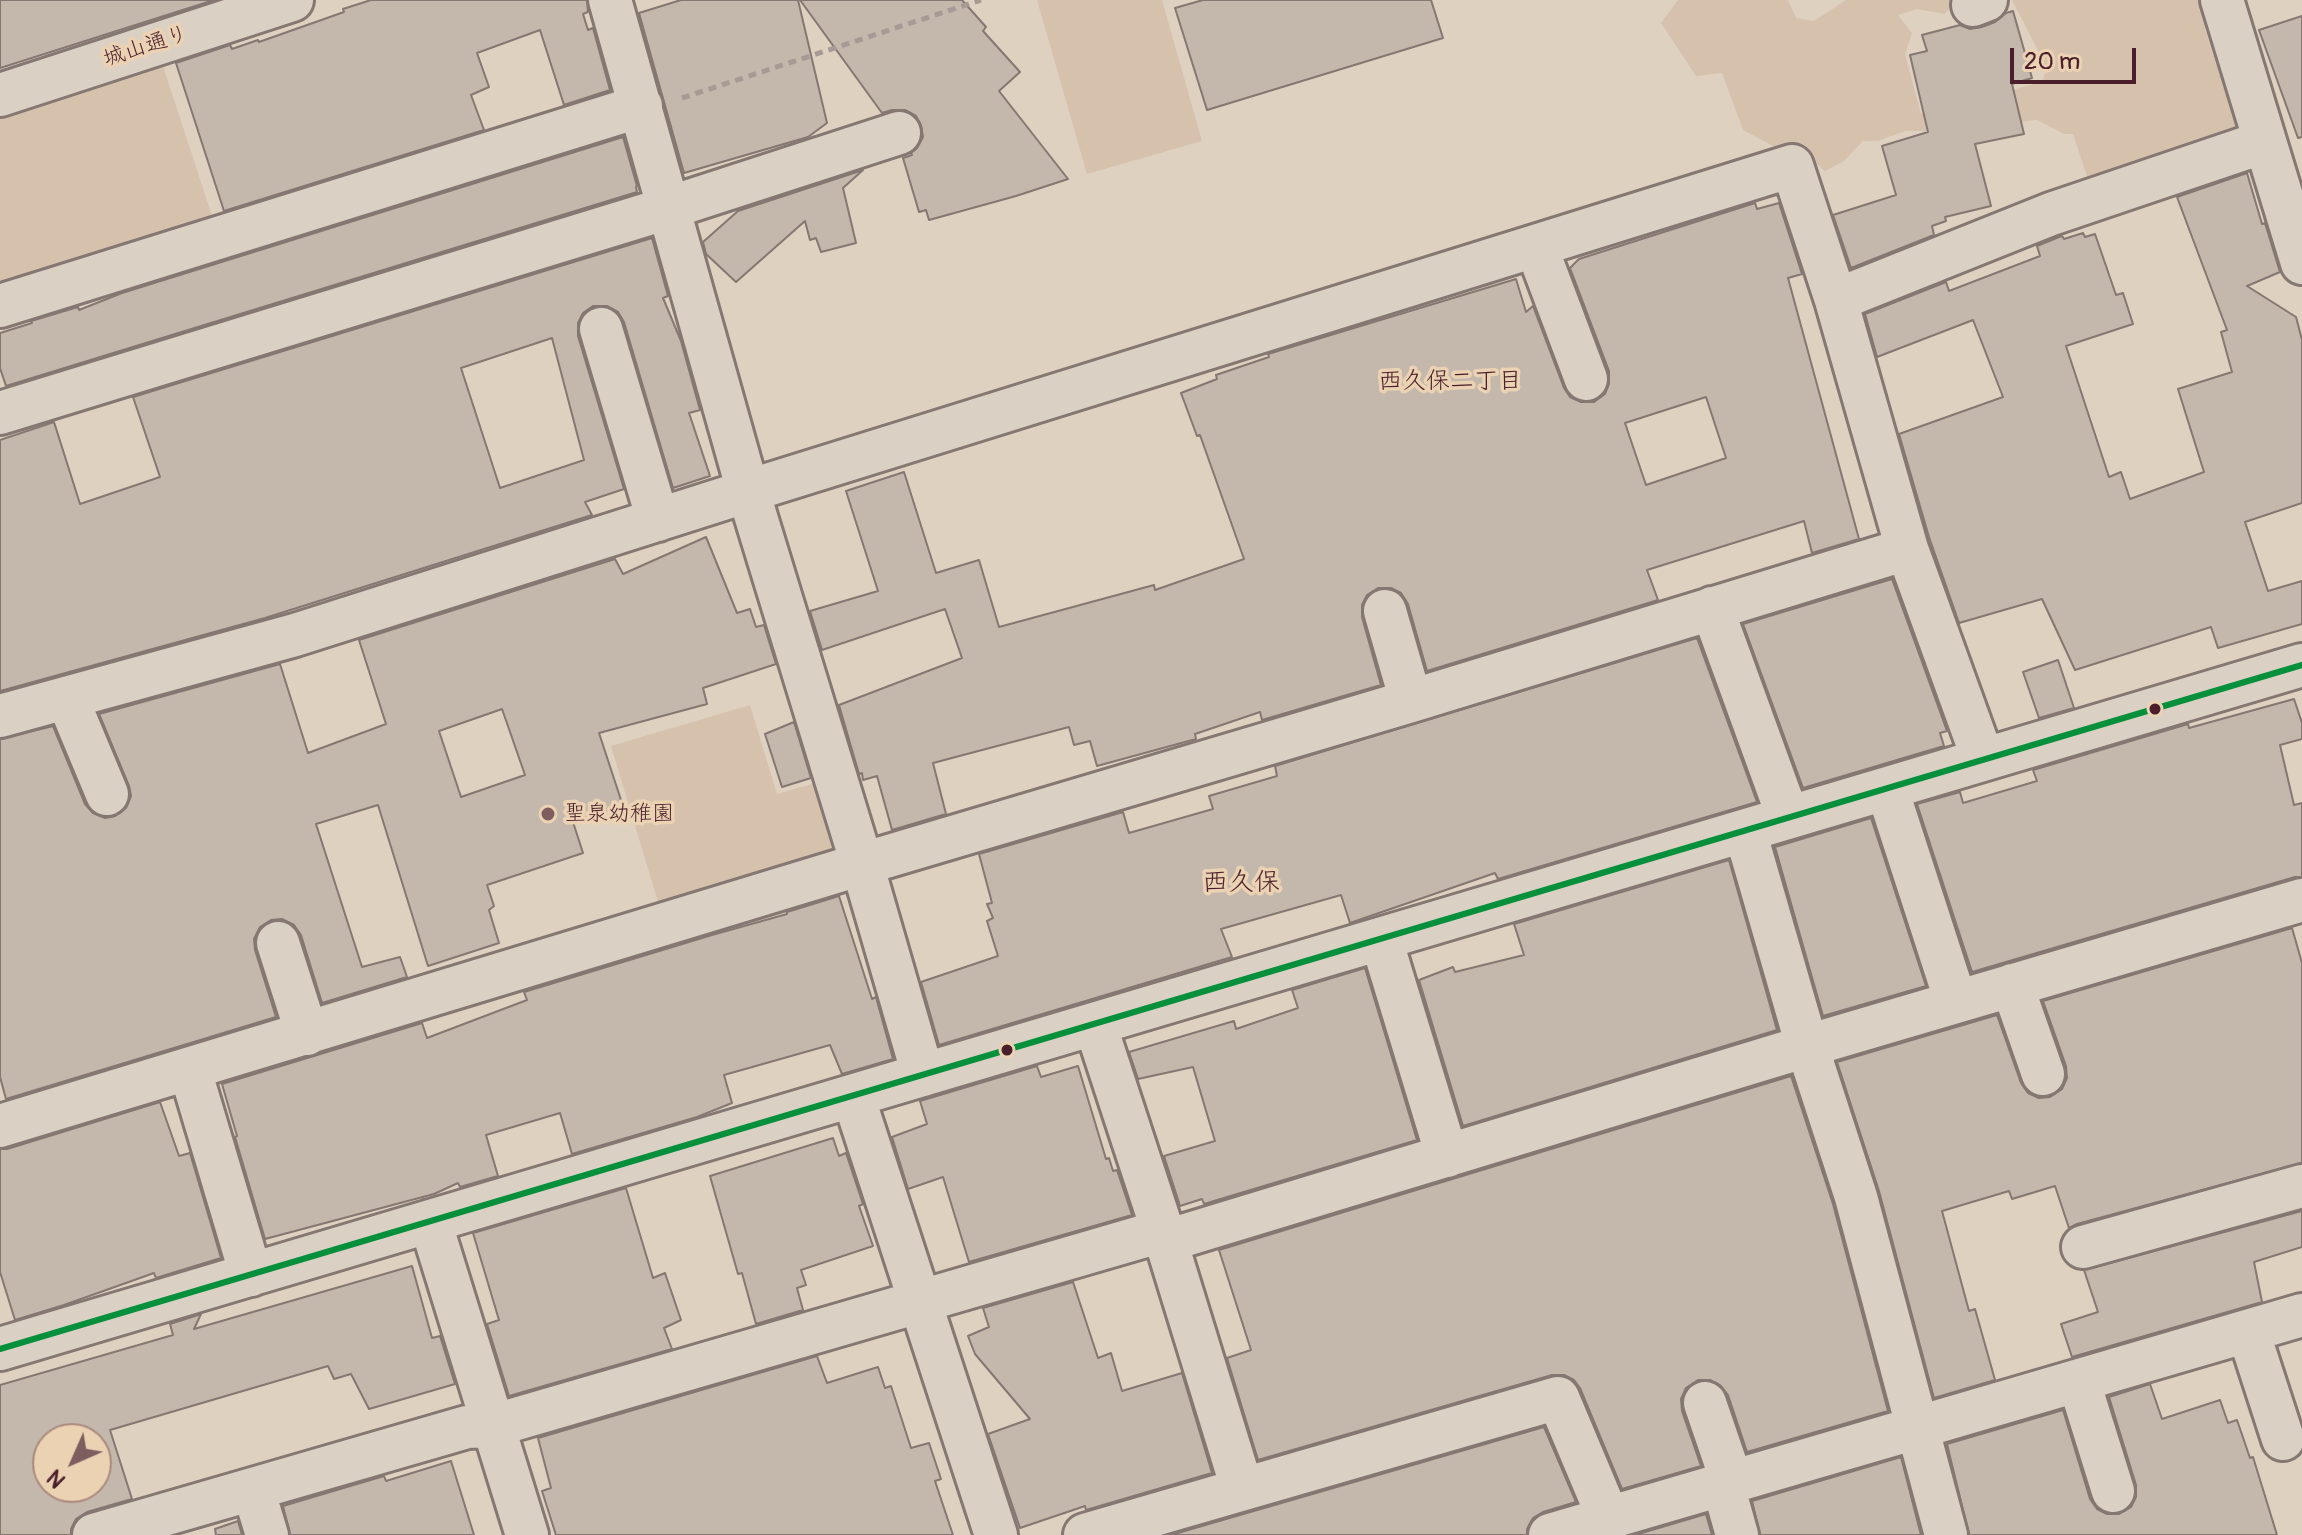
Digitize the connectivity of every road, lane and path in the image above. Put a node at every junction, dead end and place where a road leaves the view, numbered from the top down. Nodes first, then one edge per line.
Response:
1 (610, 0) edge
2 (981, 0) edge
3 (2222, 0) edge
4 (265, 4) edge
5 (0, 95) edge
6 (641, 108) junction
7 (899, 133) dead end
8 (2264, 142) junction
9 (2290, 186) edge
10 (668, 208) junction
11 (1536, 246) junction
12 (2302, 263) edge
13 (1836, 300) junction
14 (0, 306) edge
15 (601, 329) dead end
16 (1586, 379) dead end
17 (0, 413) edge
18 (748, 491) junction
19 (658, 520) junction
20 (1907, 549) junction
21 (1712, 608) junction
22 (1385, 611) dead end
23 (2302, 665) edge
24 (67, 698) junction
25 (1411, 701) junction
26 (0, 716) edge
27 (1983, 759) junction
28 (1887, 789) junction
29 (107, 794) dead end
30 (1788, 817) junction
31 (1745, 831) junction
32 (862, 864) junction
33 (2302, 900) edge
34 (1381, 939) junction
35 (278, 943) dead end
36 (2012, 985) junction
37 (1956, 1002) junction
38 (1095, 1024) junction
39 (307, 1034) junction
40 (1807, 1046) junction
41 (190, 1070) junction
42 (2043, 1074) dead end
43 (923, 1075) junction
44 (853, 1096) junction
45 (0, 1126) edge
46 (1447, 1156) junction
47 (2302, 1186) edge
48 (430, 1221) junction
49 (1164, 1236) junction
50 (2083, 1247) dead end
51 (251, 1275) junction
52 (919, 1302) junction
53 (2302, 1315) edge
54 (2248, 1331) junction
55 (0, 1349) edge
56 (2079, 1382) junction
57 (1705, 1403) dead end
58 (492, 1426) junction
59 (1919, 1428) junction
60 (2283, 1439) dead end
61 (1728, 1484) junction
62 (1242, 1488) junction
63 (253, 1489) junction
64 (2113, 1491) dead end
65 (1608, 1517) junction
66 (94, 1535) edge
67 (267, 1535) edge
68 (527, 1535) edge
69 (996, 1535) edge
70 (1085, 1535) edge
71 (1550, 1535) edge
72 (1737, 1535) edge
73 (1946, 1535) edge

1 - 6 street
2 - 6 path
3 - 8 street
4 - 5 street, 城山通り
6 - 10 street
6 - 14 street
7 - 10 street
8 - 9 street
8 - 13 street
9 - 12 street
10 - 17 street
10 - 18 street
11 - 13 street
11 - 16 street
11 - 18 street
13 - 20 street
15 - 19 street
18 - 19 street
18 - 32 street
19 - 24 street
20 - 21 street
20 - 27 street
21 - 25 street
21 - 30 street
22 - 25 street
23 - 27 street
24 - 26 street
24 - 29 street
25 - 32 street
27 - 28 street
28 - 30 street
28 - 37 street
30 - 31 street
31 - 34 street
31 - 40 street
32 - 39 street
32 - 43 street
33 - 36 street
34 - 38 street
34 - 46 street
35 - 39 street
36 - 37 street
36 - 42 street
37 - 40 street
38 - 43 street
38 - 49 street
39 - 41 street
40 - 46 street
40 - 59 street
41 - 45 street
41 - 51 street
43 - 44 street
44 - 48 street
44 - 52 street
46 - 49 street
47 - 50 street
48 - 51 street
48 - 58 street
49 - 52 street
49 - 62 street
51 - 55 street
52 - 58 street
52 - 69 street
53 - 54 street
54 - 56 street
54 - 60 street
56 - 59 street
56 - 64 street
57 - 61 street
58 - 63 street
58 - 68 street
59 - 61 street
59 - 73 street
61 - 65 street
61 - 72 street
62 - 65 street
62 - 70 street
63 - 66 street
63 - 67 street
65 - 71 street

